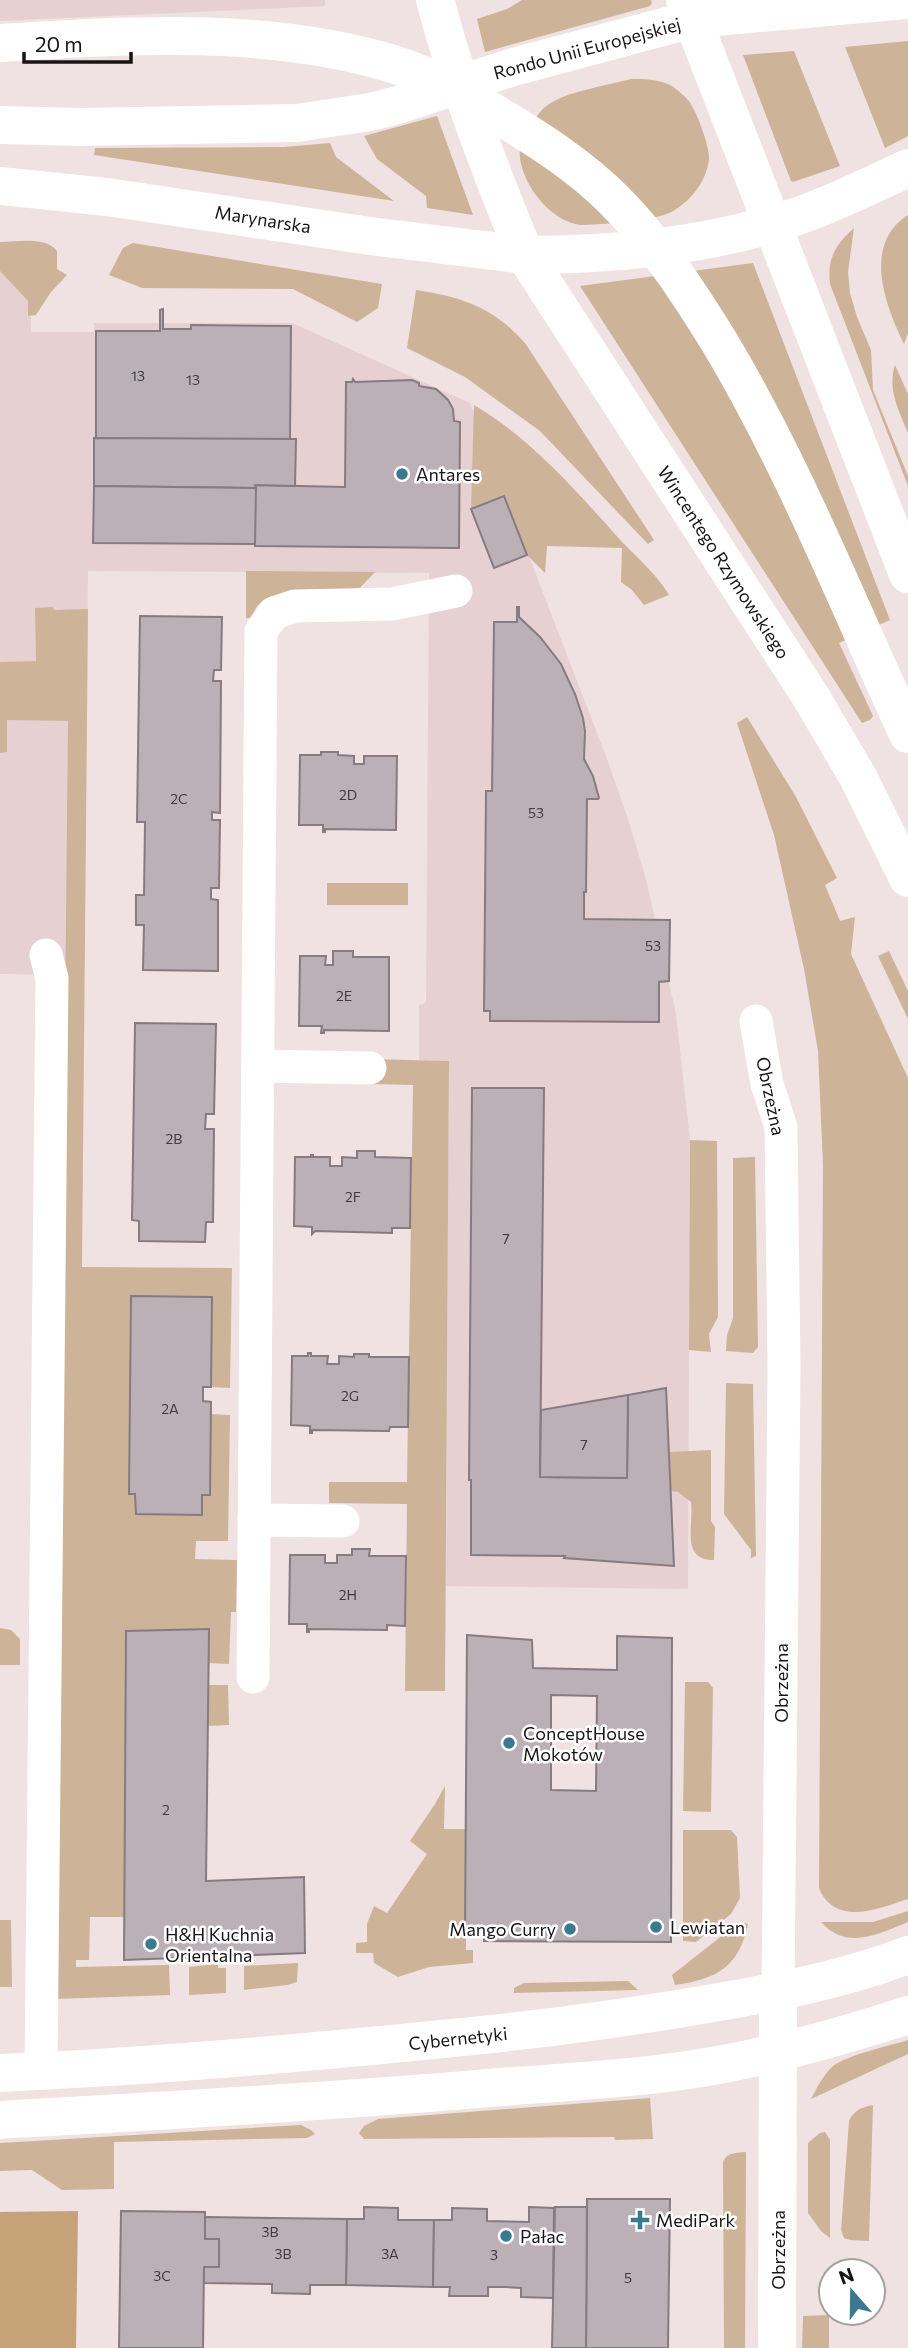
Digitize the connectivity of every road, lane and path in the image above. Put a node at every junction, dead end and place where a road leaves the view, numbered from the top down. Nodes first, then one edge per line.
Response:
1 (435, 0) edge
2 (908, 1) edge
3 (689, 10) edge
4 (0, 44) edge
5 (460, 85) junction
6 (0, 125) edge
7 (908, 168) edge
8 (0, 186) edge
9 (773, 224) junction
10 (525, 255) junction
11 (908, 574) edge
12 (456, 591) dead end
13 (908, 734) edge
14 (908, 878) edge
15 (46, 955) dead end
16 (756, 1021) dead end
17 (258, 1066) junction
18 (370, 1068) dead end
19 (254, 1520) junction
20 (343, 1521) dead end
21 (253, 1677) dead end
22 (908, 1955) edge
23 (778, 1992) junction
24 (908, 2015) edge
25 (779, 2052) junction
26 (41, 2071) junction
27 (0, 2073) edge
28 (0, 2120) edge
29 (777, 2348) edge

1 - 5 main road
2 - 3 main road
3 - 5 main road, Rondo Unii Europejskiej
3 - 9 main road, Rondo Unii Europejskiej
4 - 13 main road
5 - 6 main road
5 - 10 main road
7 - 9 main road
8 - 10 main road, Marynarska
9 - 10 main road
9 - 11 main road
10 - 14 main road, Wincentego Rzymowskiego
12 - 17 street
15 - 26 street
16 - 23 street, Obrzeżna
17 - 18 street
17 - 19 street
19 - 20 street
19 - 21 street
22 - 23 main road, Cybernetyki
23 - 25 main road, Obrzeżna
23 - 26 main road, Cybernetyki
24 - 25 main road
25 - 28 main road
25 - 29 main road, Obrzeżna
26 - 27 main road, Cybernetyki

